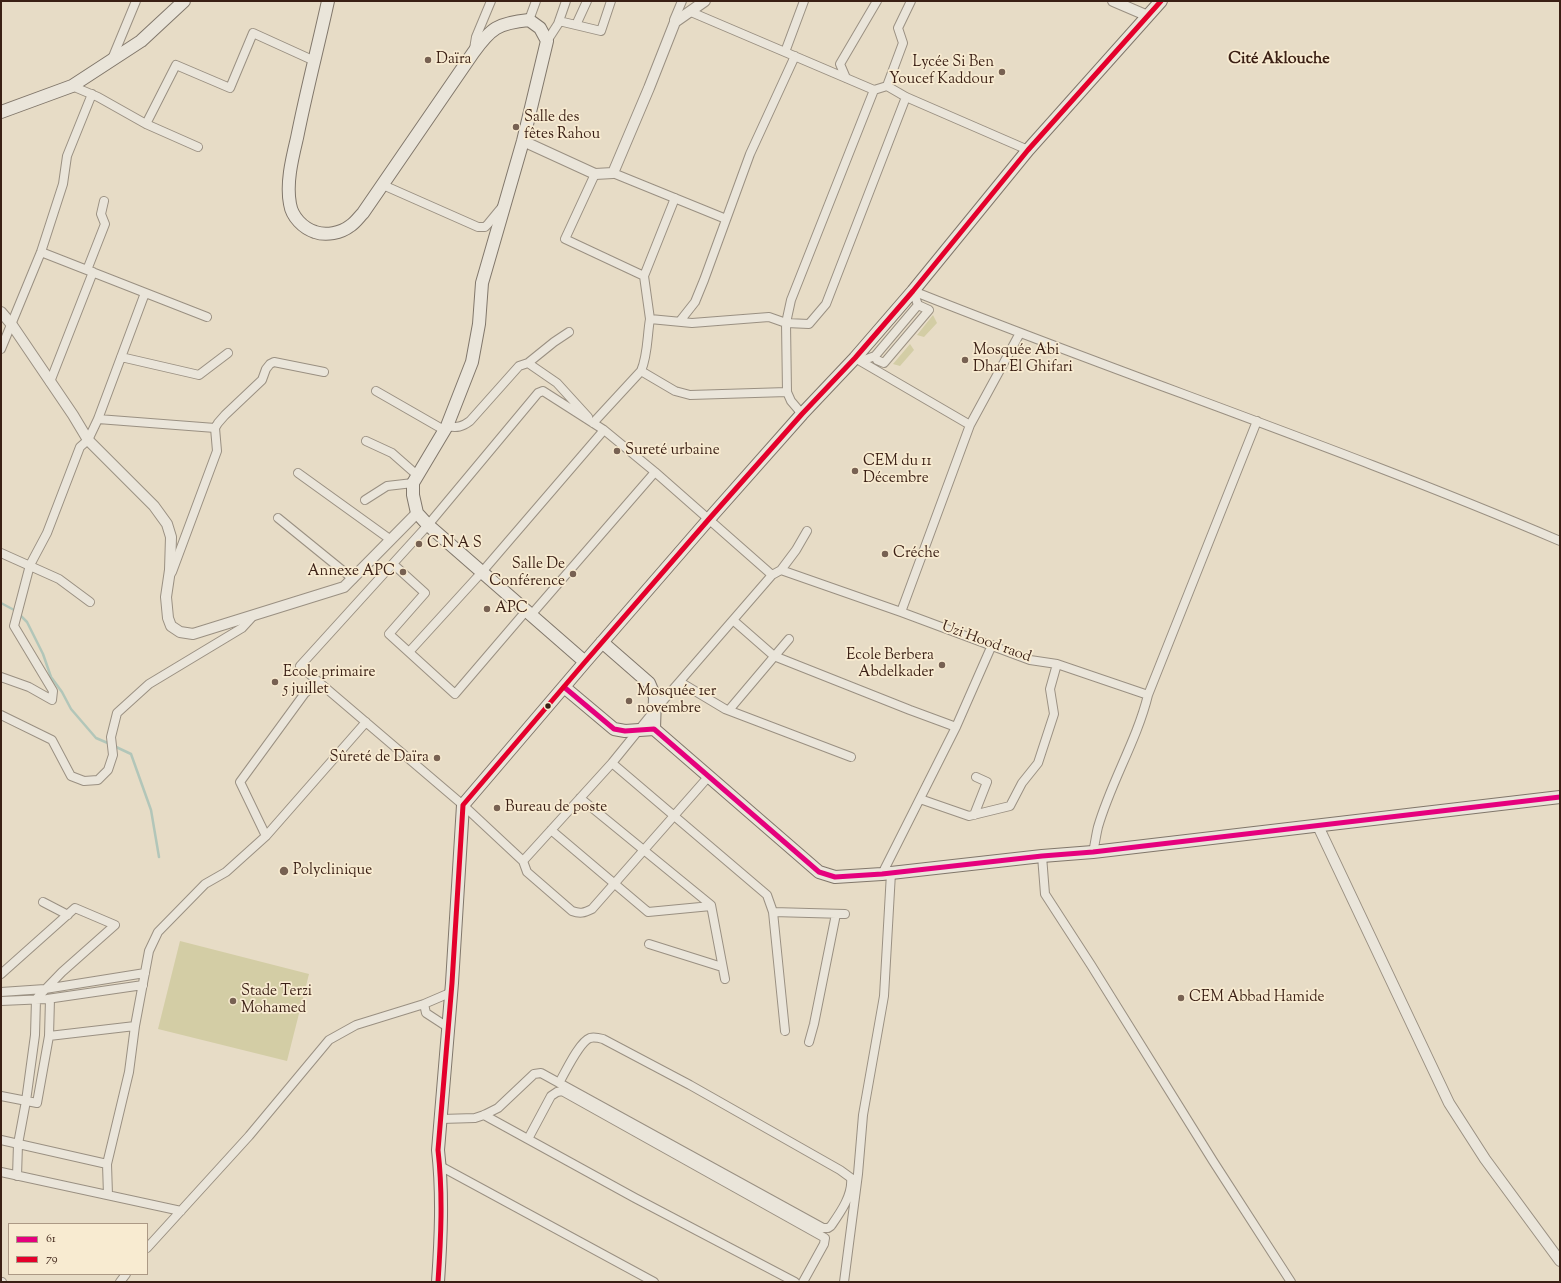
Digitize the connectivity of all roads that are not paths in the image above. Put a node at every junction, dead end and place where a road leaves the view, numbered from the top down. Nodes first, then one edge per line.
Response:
1 (136, 1) edge
2 (184, 1) edge
3 (328, 1) edge
4 (491, 1) edge
5 (536, 1) edge
6 (566, 1) edge
7 (587, 1) edge
8 (611, 1) edge
9 (682, 1) edge
10 (705, 1) edge
11 (804, 1) edge
12 (877, 1) edge
13 (911, 1) edge
14 (1113, 1) edge
15 (1161, 1) edge
16 (691, 12) junction
17 (1148, 16) junction
18 (529, 20) junction
19 (559, 21) junction
20 (675, 22) junction
21 (576, 25) junction
22 (547, 41) junction
23 (474, 51) junction
24 (785, 52) junction
25 (795, 56) junction
26 (308, 58) dead end
27 (112, 61) junction
28 (846, 78) junction
29 (72, 86) junction
30 (887, 86) junction
31 (874, 90) junction
32 (92, 94) junction
33 (906, 97) junction
34 (1, 112) edge
35 (146, 124) junction
36 (523, 141) junction
37 (198, 147) dead end
38 (1028, 150) junction
39 (613, 173) junction
40 (595, 174) junction
41 (383, 185) junction
42 (675, 198) junction
43 (104, 201) dead end
44 (505, 203) junction
45 (726, 219) junction
46 (41, 252) junction
47 (90, 271) junction
48 (644, 276) junction
49 (913, 291) junction
50 (145, 293) junction
51 (918, 305) junction
52 (1, 312) edge
53 (207, 317) dead end
54 (650, 319) junction
55 (680, 321) junction
56 (786, 323) junction
57 (12, 325) junction
58 (569, 332) dead end
59 (1020, 333) junction
60 (1, 349) edge
61 (228, 353) dead end
62 (875, 356) junction
63 (121, 357) junction
64 (858, 359) junction
65 (528, 363) junction
66 (641, 371) junction
67 (324, 372) dead end
68 (50, 382) junction
69 (376, 391) dead end
70 (787, 392) junction
71 (802, 414) junction
72 (98, 418) junction
73 (1257, 421) junction
74 (593, 423) junction
75 (970, 425) junction
76 (215, 428) junction
77 (446, 428) junction
78 (604, 430) junction
79 (88, 440) junction
80 (366, 441) dead end
81 (655, 472) junction
82 (298, 473) dead end
83 (415, 479) junction
84 (366, 500) dead end
85 (417, 513) junction
86 (278, 518) dead end
87 (709, 520) junction
88 (428, 525) junction
89 (807, 532) dead end
90 (391, 540) junction
91 (1560, 541) edge
92 (1, 553) edge
93 (393, 564) junction
94 (30, 565) junction
95 (781, 570) junction
96 (482, 572) junction
97 (772, 575) junction
98 (169, 579) junction
99 (353, 579) junction
100 (90, 602) dead end
101 (901, 612) junction
102 (528, 613) junction
103 (254, 616) junction
104 (734, 621) junction
105 (789, 639) dead end
106 (602, 642) junction
107 (992, 645) junction
108 (409, 652) junction
109 (774, 656) junction
110 (585, 662) junction
111 (1057, 664) junction
112 (1, 677) edge
113 (319, 682) junction
114 (680, 682) junction
115 (564, 687) junction
116 (1148, 695) junction
117 (655, 710) junction
118 (729, 710) junction
119 (1, 715) edge
120 (366, 722) junction
121 (956, 727) junction
122 (654, 729) junction
123 (637, 731) junction
124 (851, 757) dead end
125 (612, 763) junction
126 (709, 776) junction
127 (976, 777) dead end
128 (1560, 797) edge
129 (580, 798) junction
130 (920, 799) junction
131 (463, 805) junction
132 (974, 814) junction
133 (674, 815) junction
134 (1318, 826) junction
135 (551, 830) junction
136 (266, 836) junction
137 (643, 850) junction
138 (1093, 852) junction
139 (1042, 856) junction
140 (523, 861) junction
141 (886, 873) junction
142 (615, 883) junction
143 (43, 902) dead end
144 (711, 906) junction
145 (772, 912) junction
146 (68, 915) junction
147 (649, 944) dead end
148 (722, 967) junction
149 (145, 973) junction
150 (1, 974) edge
151 (725, 979) dead end
152 (143, 985) junction
153 (45, 989) junction
154 (1, 992) edge
155 (452, 992) junction
156 (36, 999) junction
157 (50, 999) junction
158 (1, 1001) edge
159 (424, 1004) junction
160 (135, 1026) junction
161 (449, 1028) junction
162 (785, 1031) dead end
163 (49, 1036) junction
164 (809, 1042) dead end
165 (559, 1083) junction
166 (1, 1096) edge
167 (26, 1102) junction
168 (484, 1115) junction
169 (441, 1119) junction
170 (528, 1139) junction
171 (1, 1140) edge
172 (18, 1144) junction
173 (107, 1164) junction
174 (440, 1166) junction
175 (1, 1172) edge
176 (17, 1176) junction
177 (108, 1195) junction
178 (181, 1211) junction
179 (148, 1247) edge
180 (1560, 1261) edge
181 (438, 1282) edge
182 (654, 1282) edge
183 (795, 1282) edge
184 (803, 1282) edge
185 (844, 1282) edge
186 (1291, 1282) edge

1 - 27 street
2 - 27 main road
3 - 41 main road
4 - 23 street
5 - 18 street
6 - 19 street
7 - 21 street
8 - 21 street
9 - 20 street
10 - 16 street
11 - 24 street
12 - 28 street
13 - 30 street
14 - 17 street
15 - 17 main road
16 - 20 street
16 - 24 street
17 - 38 main road
18 - 22 main road
18 - 23 main road
19 - 21 street
19 - 22 street
20 - 39 street
22 - 36 main road
23 - 41 main road
24 - 25 street
25 - 28 street
25 - 45 street
26 - 35 street
27 - 29 main road
28 - 31 street
29 - 32 street
29 - 34 main road
30 - 31 street
30 - 33 street
31 - 56 street
32 - 35 street
32 - 46 street
33 - 38 street
33 - 56 street
35 - 37 street
36 - 40 street
36 - 44 main road
38 - 49 main road
39 - 40 street
39 - 42 street
40 - 48 street
41 - 44 street
42 - 45 street
42 - 48 street
43 - 47 street
44 - 77 main road
45 - 55 street
46 - 47 street
46 - 57 street
47 - 50 street
47 - 68 street
48 - 54 street
49 - 51 street
49 - 59 street
49 - 64 main road
50 - 53 street
50 - 63 street
51 - 62 street
51 - 62 street
52 - 57 street
54 - 55 street
54 - 66 street
55 - 56 street
56 - 70 street
57 - 60 street
57 - 68 street
58 - 65 street
59 - 73 street
59 - 75 street
61 - 63 street
62 - 64 street
63 - 72 street
64 - 71 main road
64 - 75 street
65 - 74 street
65 - 77 street
66 - 70 street
66 - 74 street
67 - 76 street
68 - 79 street
69 - 77 street
70 - 71 street
71 - 87 main road
72 - 76 street
72 - 79 street
73 - 91 street
73 - 116 street
74 - 78 street
74 - 88 street
75 - 101 street
76 - 98 street
77 - 83 main road
78 - 81 street
78 - 96 street
79 - 94 street
79 - 98 street
80 - 83 street
81 - 87 street
81 - 102 street
82 - 90 street
83 - 84 street
83 - 85 main road
85 - 88 main road
85 - 90 street
86 - 99 street
87 - 97 street
87 - 106 main road
88 - 93 street
88 - 96 main road
89 - 95 street
90 - 99 street
92 - 94 street
93 - 108 street
93 - 113 street
94 - 100 street
94 - 112 street
95 - 97 street
95 - 101 street, Uzi Hood raod
96 - 102 main road
96 - 108 street
97 - 104 street
98 - 103 street
99 - 103 street
101 - 107 street, Uzi Hood raod
102 - 108 street
102 - 110 main road
103 - 119 street
104 - 109 street
104 - 114 street
105 - 109 street
106 - 110 main road
106 - 117 main road
107 - 111 street, Uzi Hood raod
107 - 121 street
109 - 118 street
109 - 121 street
110 - 115 main road
111 - 116 street, Uzi Hood raod
111 - 132 street
113 - 120 street
113 - 136 street
114 - 117 street
114 - 118 street
115 - 123 main road
115 - 131 main road
116 - 138 street
117 - 122 main road
117 - 123 street
118 - 124 street
120 - 131 street
120 - 136 street
121 - 130 street
122 - 123 main road
122 - 126 main road
123 - 125 street
125 - 129 street
125 - 133 street
126 - 133 street
126 - 141 main road
127 - 132 street
128 - 134 main road
129 - 135 street
129 - 137 street
130 - 132 street
130 - 141 street
131 - 140 street
131 - 155 main road
133 - 137 street
133 - 145 street
134 - 138 main road
134 - 180 street
135 - 140 street
135 - 142 street
136 - 149 street
137 - 142 street
137 - 144 street
138 - 139 main road
139 - 141 main road
139 - 186 street
140 - 142 street
141 - 185 street
142 - 144 street
143 - 146 street
144 - 148 street
145 - 162 street
145 - 164 street
146 - 150 street
146 - 153 street
147 - 148 street
148 - 151 street
149 - 152 street
149 - 153 street
152 - 157 street
152 - 160 street
153 - 154 street
153 - 156 street
155 - 159 street
155 - 161 main road
156 - 157 street
156 - 158 street
156 - 167 street
157 - 163 street
159 - 161 street
159 - 178 street
160 - 163 street
160 - 173 street
161 - 169 main road
163 - 167 street
165 - 165 street
165 - 168 street
166 - 167 street
167 - 172 street
168 - 169 street
168 - 170 street
169 - 174 main road
170 - 183 street
170 - 184 street
171 - 172 street
172 - 173 street
172 - 176 street
173 - 177 street
174 - 181 main road
174 - 182 street
175 - 176 street
176 - 177 street
177 - 178 street
178 - 179 street

